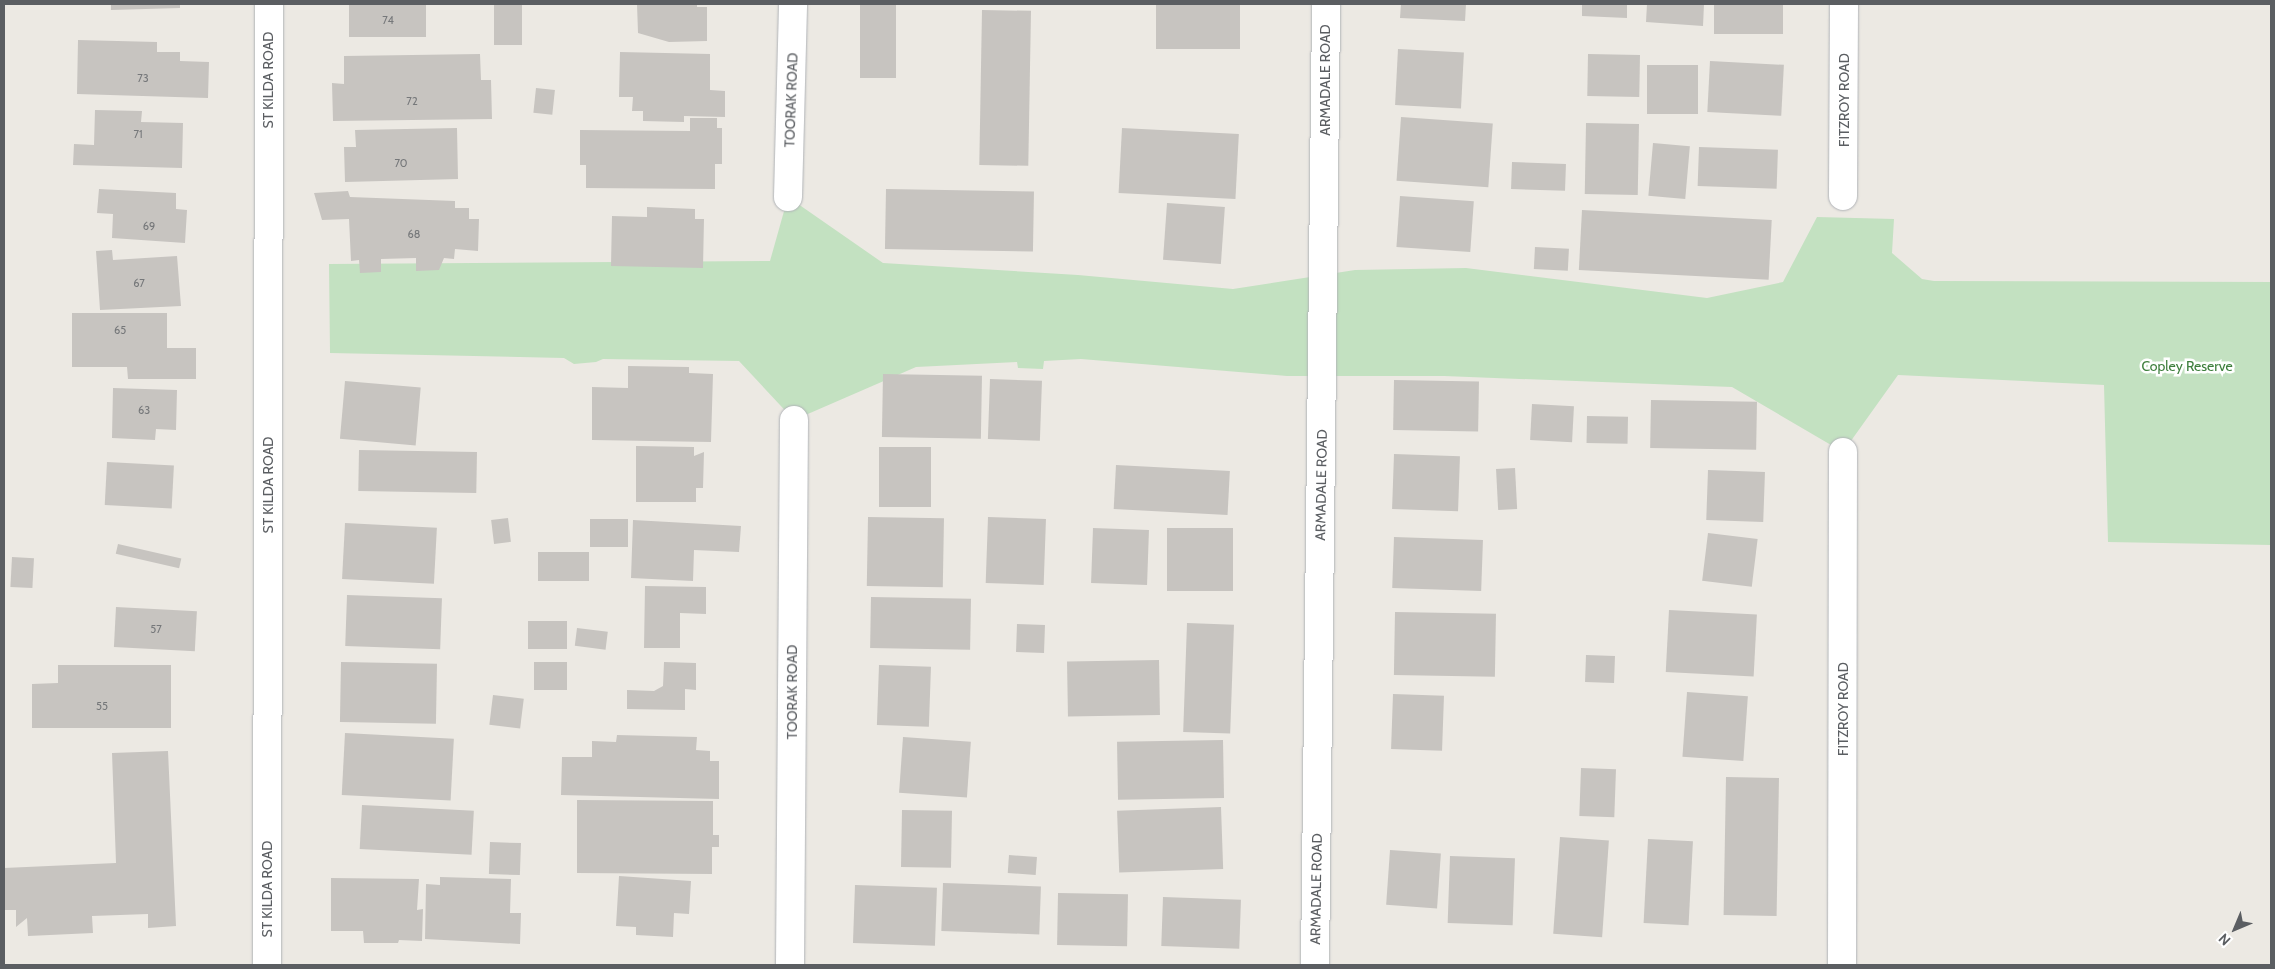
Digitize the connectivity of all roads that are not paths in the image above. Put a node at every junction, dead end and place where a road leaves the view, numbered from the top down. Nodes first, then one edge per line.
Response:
1 (268, 4) edge
2 (793, 4) edge
3 (1326, 4) edge
4 (1844, 4) edge
5 (1843, 196) dead end
6 (788, 197) dead end
7 (794, 420) dead end
8 (1843, 452) dead end
9 (267, 965) edge
10 (790, 965) edge
11 (1315, 965) edge
12 (1842, 965) edge

1 - 9 street, ST KILDA ROAD
2 - 6 street, TOORAK ROAD
3 - 11 street, ARMADALE ROAD
4 - 5 street, FITZROY ROAD
7 - 10 street, TOORAK ROAD
8 - 12 street, FITZROY ROAD

